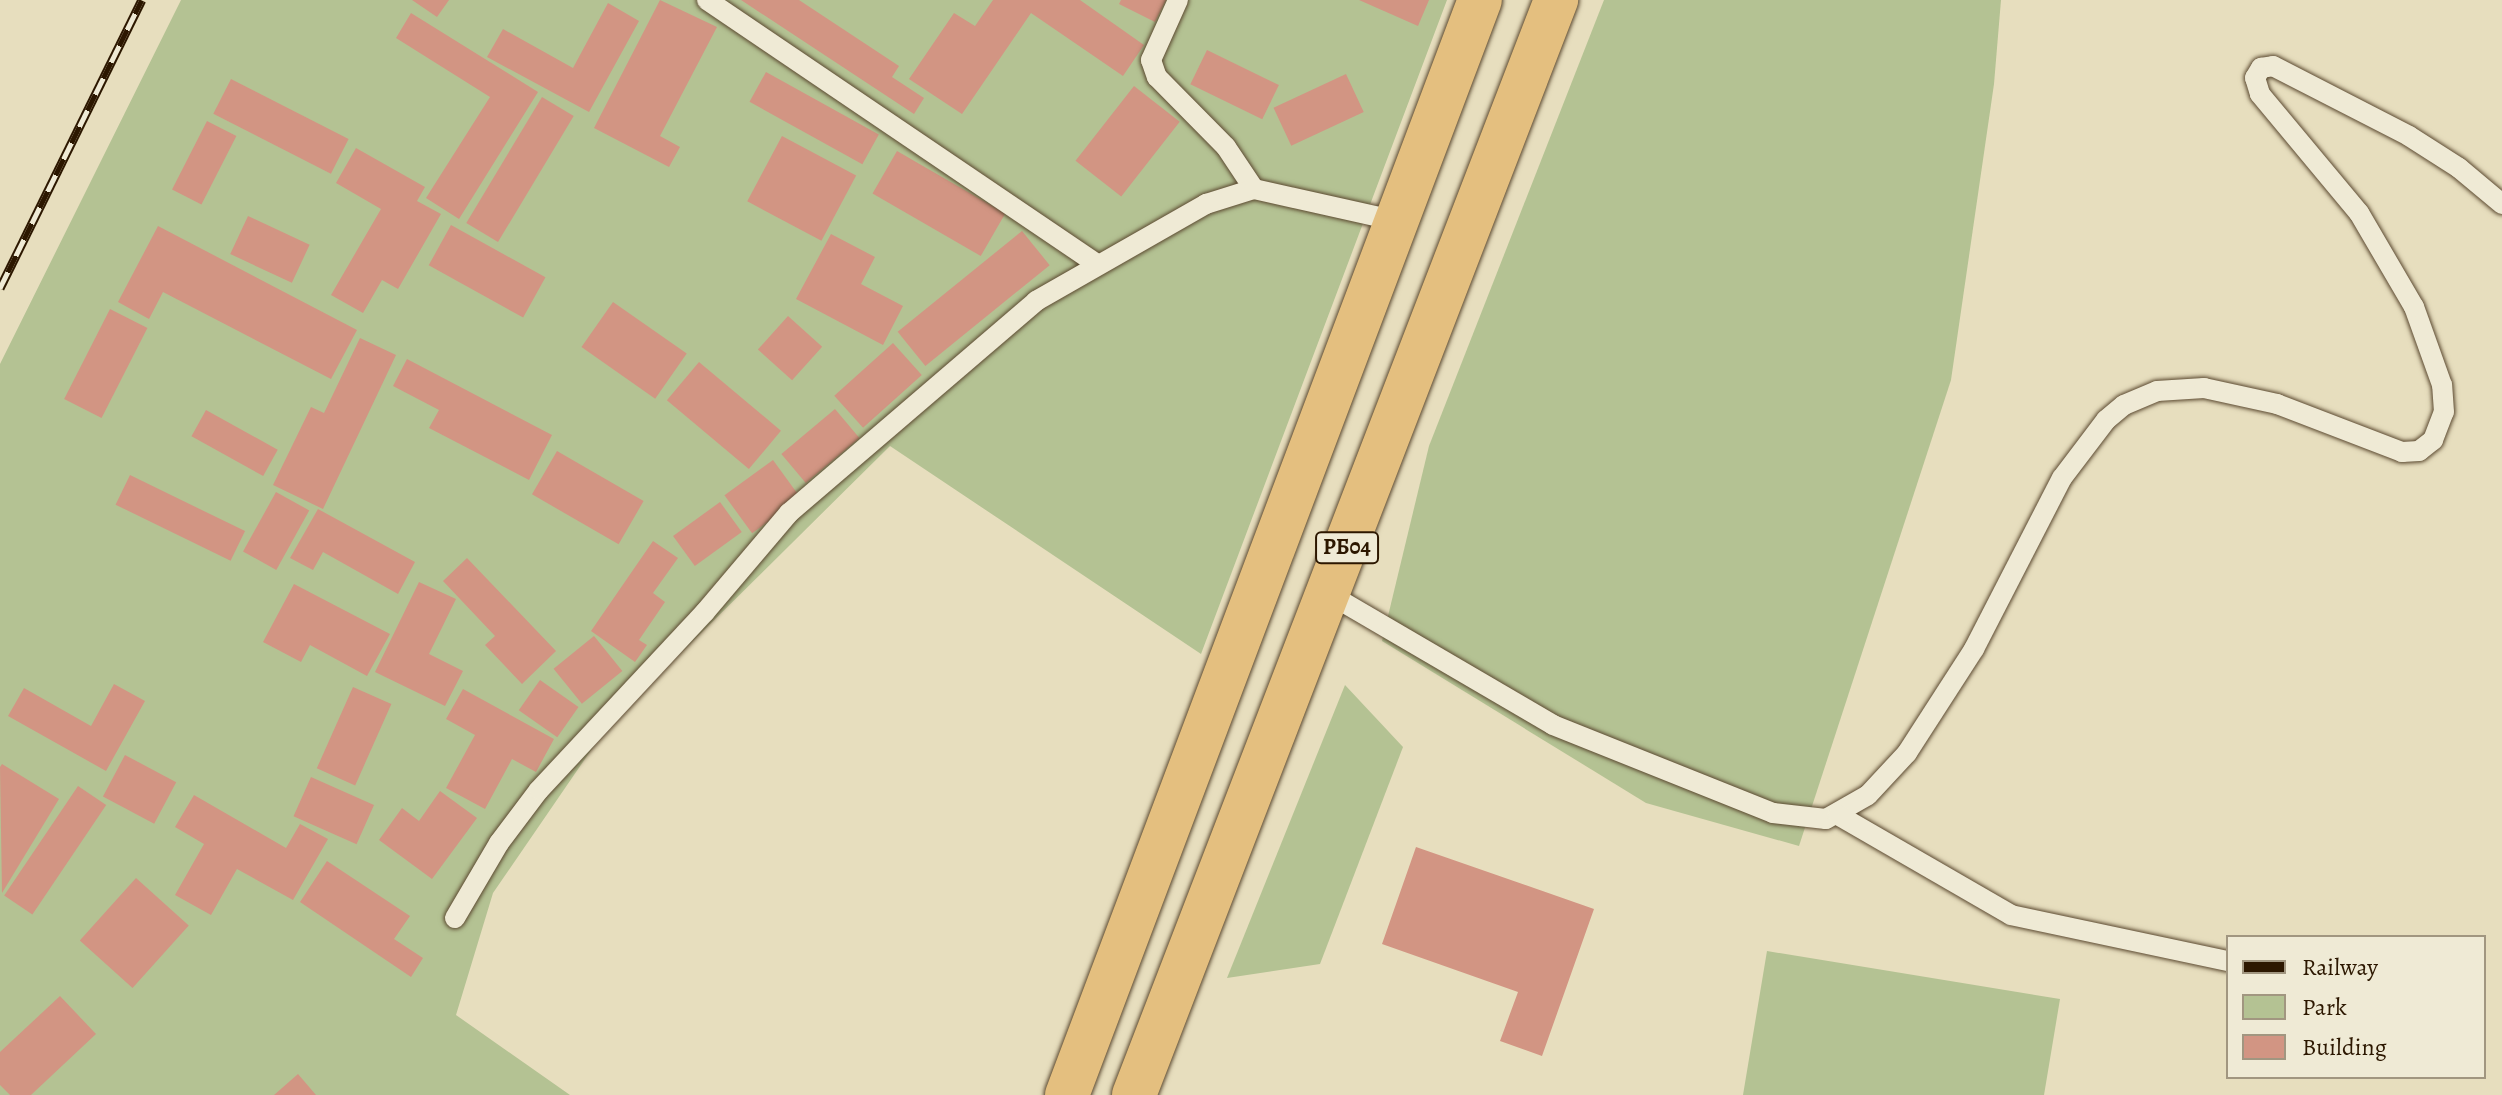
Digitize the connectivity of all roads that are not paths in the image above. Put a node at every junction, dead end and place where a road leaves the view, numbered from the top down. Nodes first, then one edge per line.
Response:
1 (707, 0) edge
2 (1178, 0) edge
3 (1480, 0) edge
4 (1556, 0) edge
5 (1254, 189) junction
6 (2502, 204) edge
7 (1397, 221) junction
8 (1098, 265) junction
9 (1329, 594) junction
10 (1838, 815) junction
11 (455, 918) dead end
12 (2226, 961) edge
13 (1067, 1095) edge
14 (1134, 1095) edge

1 - 8 lane
2 - 5 lane
3 - 7 highway, РБ04
4 - 9 highway, РБ04
5 - 7 lane
5 - 8 lane
6 - 10 lane
7 - 13 highway, РБ04
8 - 11 lane
9 - 10 lane
9 - 14 highway, РБ04
10 - 12 lane

